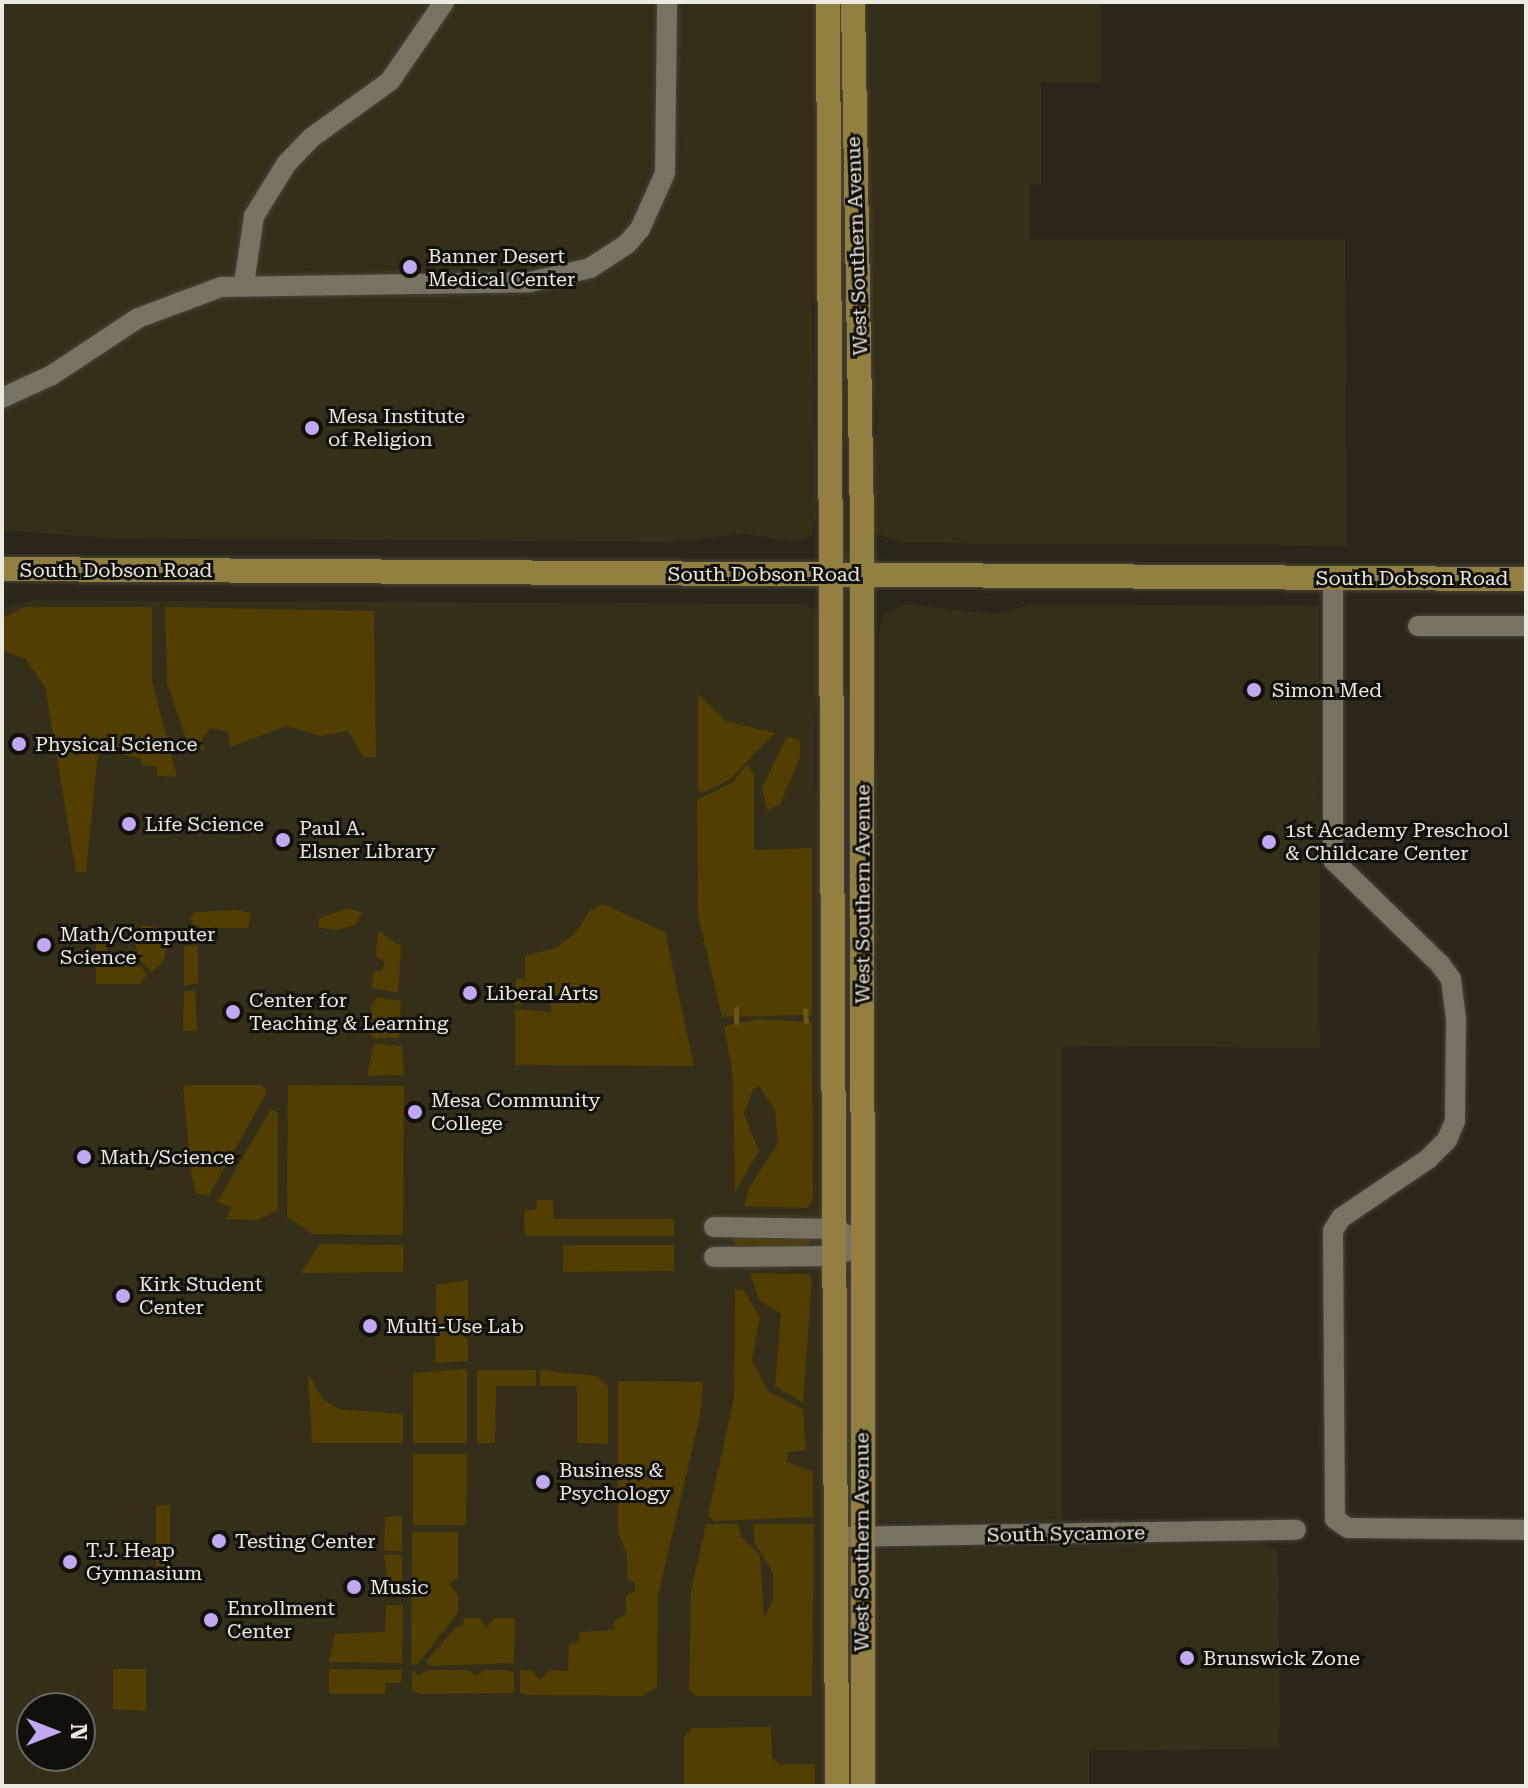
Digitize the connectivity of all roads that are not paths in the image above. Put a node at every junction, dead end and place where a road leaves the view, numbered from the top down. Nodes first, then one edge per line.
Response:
1 (444, 2) edge
2 (667, 2) edge
3 (828, 2) edge
4 (853, 2) edge
5 (854, 58) junction
6 (828, 59) junction
7 (827, 148) junction
8 (857, 267) junction
9 (244, 284) junction
10 (2, 398) edge
11 (2, 569) edge
12 (830, 574) junction
13 (862, 574) junction
14 (1333, 578) junction
15 (1526, 579) edge
16 (1418, 626) dead end
17 (1526, 626) edge
18 (833, 887) junction
19 (863, 1022) junction
20 (714, 1227) dead end
21 (836, 1229) junction
22 (862, 1243) junction
23 (836, 1256) junction
24 (714, 1257) dead end
25 (1296, 1530) dead end
26 (1526, 1530) edge
27 (836, 1537) junction
28 (862, 1537) junction
29 (837, 1786) edge
30 (863, 1786) edge

1 - 9 street
2 - 9 street
3 - 6 main road, West Southern Avenue
4 - 5 main road, West Southern Avenue
5 - 6 main road
5 - 8 main road, West Southern Avenue
6 - 7 main road, West Southern Avenue
7 - 8 main road
7 - 12 main road, West Southern Avenue
8 - 13 main road, West Southern Avenue
9 - 10 street
11 - 12 main road, South Dobson Road
12 - 13 main road, South Dobson Road
12 - 18 main road, West Southern Avenue
13 - 14 main road, South Dobson Road
13 - 19 main road, West Southern Avenue
14 - 15 main road, South Dobson Road
14 - 26 street
16 - 17 street
18 - 19 main road
18 - 21 main road, West Southern Avenue
19 - 22 main road, West Southern Avenue
20 - 21 street
21 - 22 street
21 - 23 main road, West Southern Avenue
22 - 23 street
22 - 28 main road, West Southern Avenue
23 - 24 street
23 - 27 main road, West Southern Avenue
25 - 28 street, South Sycamore
27 - 28 street, South Sycamore
27 - 29 main road, West Southern Avenue
28 - 30 main road, West Southern Avenue

